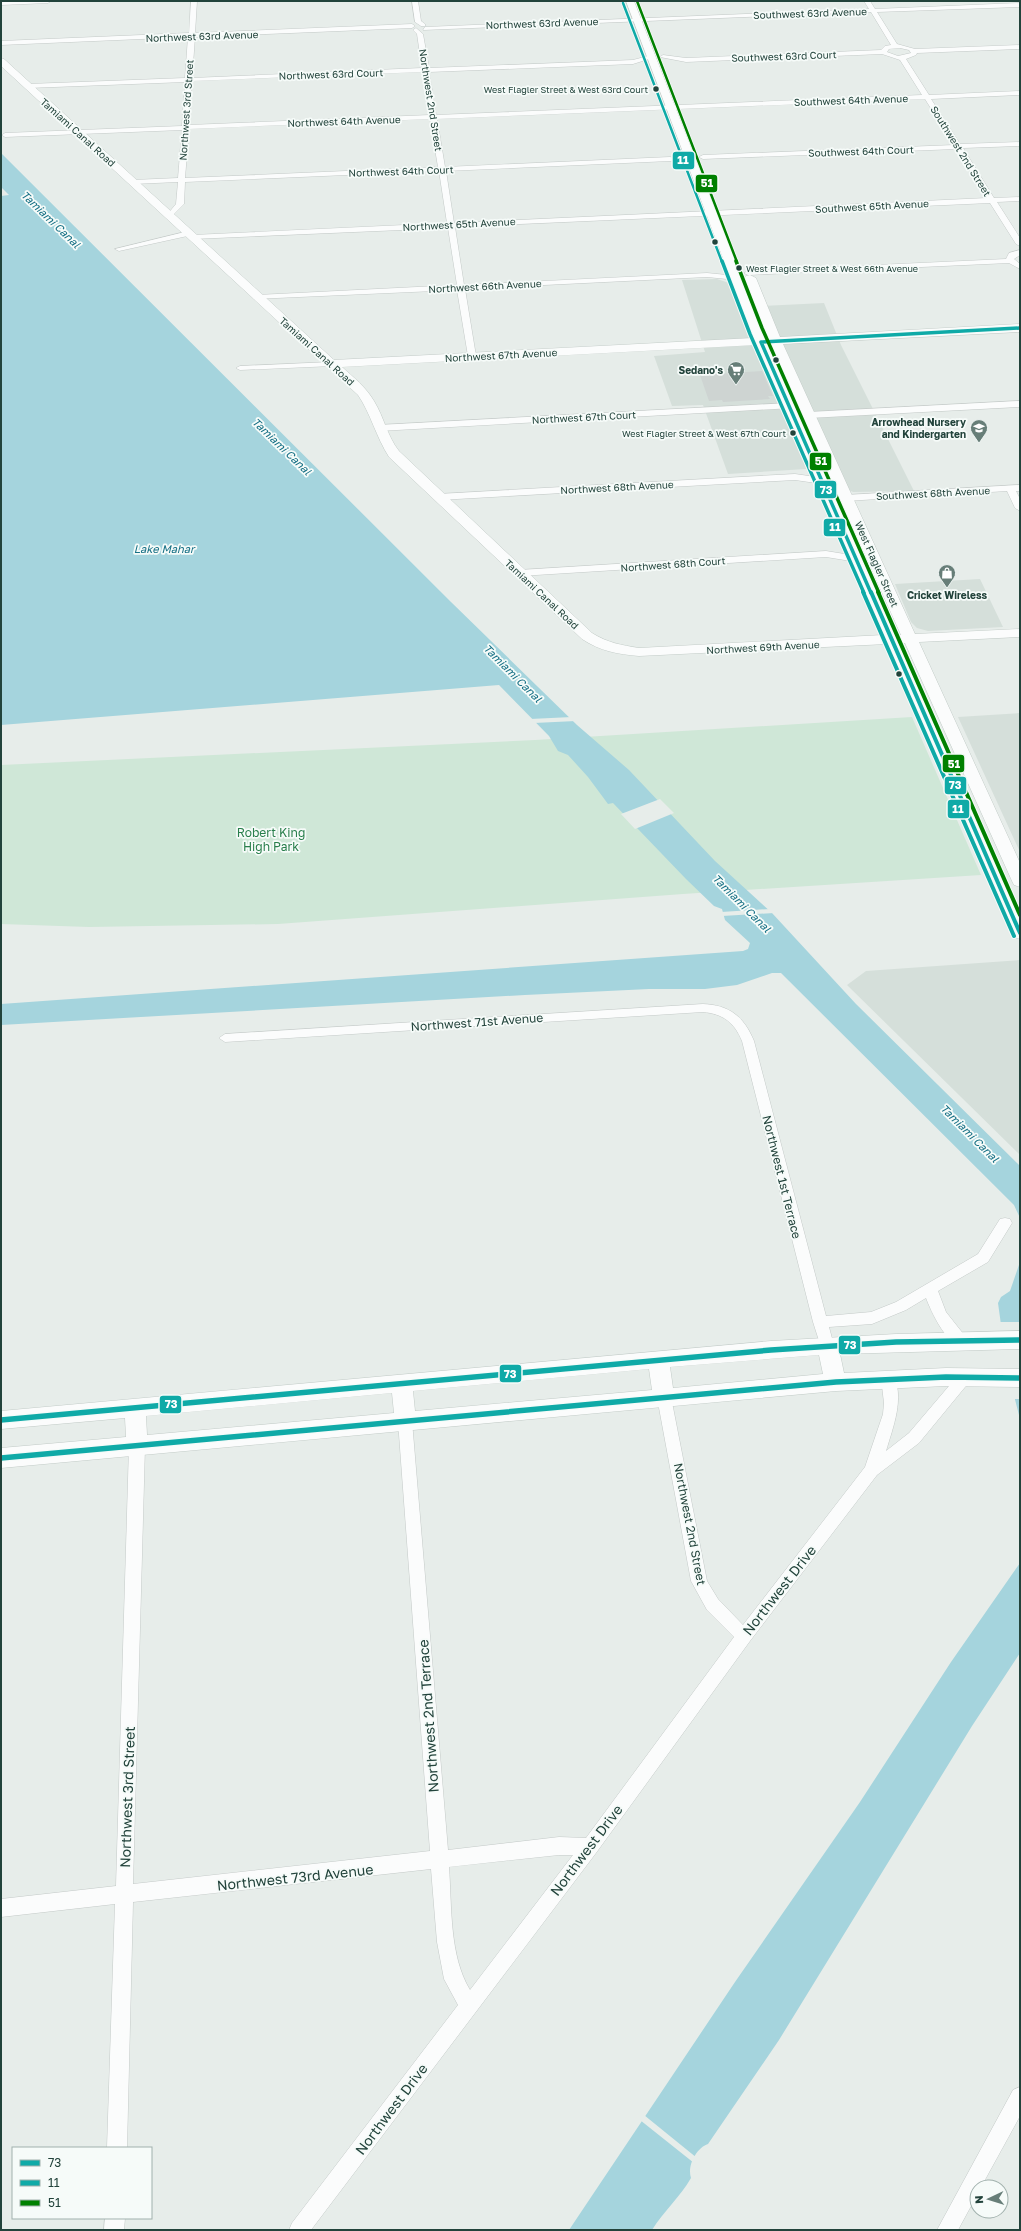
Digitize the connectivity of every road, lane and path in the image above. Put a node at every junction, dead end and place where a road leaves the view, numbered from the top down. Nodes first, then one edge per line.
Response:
1 (48, 1) edge
2 (194, 1) edge
3 (415, 1) edge
4 (630, 1) edge
5 (641, 1) edge
6 (867, 1) edge
7 (1, 3) edge
8 (1020, 5) edge
9 (873, 11) junction
10 (637, 19) junction
11 (648, 19) junction
12 (419, 27) junction
13 (191, 36) junction
14 (1, 43) edge
15 (896, 46) junction
16 (1020, 47) edge
17 (914, 51) junction
18 (883, 52) junction
19 (902, 58) junction
20 (1, 61) edge
21 (653, 61) junction
22 (665, 61) junction
23 (426, 70) junction
24 (189, 79) junction
25 (28, 86) junction
26 (1020, 93) edge
27 (927, 97) junction
28 (683, 107) junction
29 (671, 108) junction
30 (434, 117) junction
31 (185, 127) junction
32 (78, 132) junction
33 (5, 135) dead end
34 (1020, 144) edge
35 (959, 147) junction
36 (703, 157) junction
37 (690, 158) junction
38 (442, 169) junction
39 (182, 180) junction
40 (133, 182) junction
41 (1020, 199) edge
42 (992, 200) junction
43 (724, 212) junction
44 (711, 213) junction
45 (170, 216) junction
46 (450, 225) junction
47 (191, 235) junction
48 (1020, 244) edge
49 (119, 249) dead end
50 (1020, 252) edge
51 (1010, 261) junction
52 (1020, 267) edge
53 (748, 273) junction
54 (735, 274) junction
55 (461, 287) junction
56 (257, 297) junction
57 (1020, 328) edge
58 (775, 341) junction
59 (762, 342) junction
60 (472, 356) junction
61 (330, 364) junction
62 (240, 368) dead end
63 (1020, 404) edge
64 (789, 406) junction
65 (809, 415) junction
66 (379, 428) junction
67 (820, 475) junction
68 (795, 477) junction
69 (1020, 488) edge
70 (1010, 489) junction
71 (439, 497) junction
72 (846, 498) junction
73 (1020, 508) edge
74 (851, 546) junction
75 (826, 554) junction
76 (857, 559) junction
77 (520, 573) junction
78 (1020, 633) edge
79 (911, 640) junction
80 (894, 641) junction
81 (614, 649) joint
82 (981, 791) junction
83 (960, 792) junction
84 (1020, 881) edge
85 (1020, 933) edge
86 (729, 1012) joint
87 (225, 1038) dead end
88 (1005, 1223) dead end
89 (930, 1289) junction
90 (820, 1322) junction
91 (960, 1340) junction
92 (1020, 1340) edge
93 (826, 1346) junction
94 (658, 1360) junction
95 (965, 1377) junction
96 (888, 1378) junction
97 (1020, 1378) edge
98 (836, 1382) junction
99 (402, 1383) junction
100 (664, 1397) junction
101 (135, 1407) junction
102 (1, 1420) edge
103 (405, 1421) junction
104 (137, 1446) junction
105 (1, 1458) edge
106 (872, 1470) junction
107 (744, 1636) junction
108 (590, 1847) junction
109 (440, 1861) junction
110 (124, 1895) junction
111 (1, 1908) edge
112 (469, 2006) junction
113 (1020, 2097) edge
114 (117, 2147) edge
115 (114, 2219) edge
116 (114, 2230) edge
117 (299, 2230) edge
118 (947, 2230) edge

1 - 7 street
2 - 13 street, Northwest 3rd Street
3 - 12 street, Northwest 2nd Street
4 - 10 main road, West Flagler Street
5 - 11 main road, West Flagler Street
6 - 9 street
8 - 9 street, Southwest 63rd Avenue
9 - 11 street, Southwest 63rd Avenue
9 - 15 street
10 - 11 street, Northwest 63rd Avenue
10 - 12 street, Northwest 63rd Avenue
10 - 21 main road, West Flagler Street
11 - 22 main road, West Flagler Street
12 - 13 street, Northwest 63rd Avenue
12 - 23 street, Northwest 2nd Street
13 - 14 street, Northwest 63rd Avenue
13 - 24 street, Northwest 3rd Street
15 - 17 street
15 - 18 street
16 - 17 street
17 - 19 street
18 - 19 street
18 - 22 street, Southwest 63rd Court
19 - 27 street, Southwest 2nd Street
20 - 25 main road, Tamiami Canal Road
21 - 23 street, Northwest 63rd Court
21 - 29 main road, West Flagler Street
22 - 28 main road, West Flagler Street
23 - 24 street, Northwest 63rd Court
23 - 30 street, Northwest 2nd Street
24 - 25 street, Northwest 63rd Court
24 - 31 street, Northwest 3rd Street
25 - 32 main road, Tamiami Canal Road
26 - 27 street, Southwest 64th Avenue
27 - 28 street, Southwest 64th Avenue
27 - 35 street, Southwest 2nd Street
28 - 29 street, Northwest 64th Avenue
28 - 36 main road, West Flagler Street
29 - 30 street, Northwest 64th Avenue
29 - 37 main road, West Flagler Street
30 - 31 street, Northwest 64th Avenue
30 - 38 street, Northwest 2nd Street
31 - 32 street, Northwest 64th Avenue
31 - 39 street, Northwest 3rd Street
32 - 33 street, Northwest 64th Avenue
32 - 40 main road, Tamiami Canal Road
34 - 35 street, Southwest 64th Court
35 - 36 street, Southwest 64th Court
35 - 42 street, Southwest 2nd Street
36 - 43 main road, West Flagler Street
37 - 38 street, Northwest 64th Court
37 - 44 main road, West Flagler Street
38 - 39 street, Northwest 64th Court
38 - 46 street, Northwest 2nd Street
39 - 40 street, Northwest 64th Court
39 - 45 street, Northwest 3rd Street
40 - 45 main road, Tamiami Canal Road
41 - 42 street, Southwest 65th Avenue
42 - 43 street, Southwest 65th Avenue
42 - 48 street, Southwest 2nd Street
43 - 44 street, Northwest 65th Avenue
43 - 53 main road, West Flagler Street
44 - 46 street, Northwest 65th Avenue
44 - 54 main road, West Flagler Street
45 - 47 main road, Tamiami Canal Road
46 - 47 street, Northwest 65th Avenue
46 - 55 street, Northwest 2nd Street
47 - 49 street, Northwest 65th Avenue
47 - 56 main road, Tamiami Canal Road
50 - 51 street
51 - 52 street
51 - 53 street
53 - 58 main road, West Flagler Street
54 - 55 street, Northwest 66th Avenue
54 - 59 main road, West Flagler Street
55 - 56 street, Northwest 66th Avenue
55 - 60 street, Northwest 2nd Street
56 - 61 main road, Tamiami Canal Road
57 - 58 main road, Northwest 67th Avenue
58 - 59 main road, Northwest 67th Avenue
58 - 65 main road, West Flagler Street
59 - 60 main road, Northwest 67th Avenue
59 - 64 main road, West Flagler Street
60 - 61 main road, Northwest 67th Avenue
61 - 62 street, Northwest 67th Avenue
61 - 66 main road, Tamiami Canal Road
63 - 65 street
64 - 66 street, Northwest 67th Court
64 - 67 main road, West Flagler Street
65 - 72 main road, West Flagler Street
66 - 71 main road, Tamiami Canal Road
67 - 68 street, Northwest 68th Avenue
67 - 68 street, Northwest 68th Avenue
67 - 74 main road, West Flagler Street
68 - 71 street, Northwest 68th Avenue
69 - 70 street, Southwest 68th Avenue
70 - 72 street, Southwest 68th Avenue
70 - 73 street
71 - 77 main road, Tamiami Canal Road
72 - 79 main road, West Flagler Street
74 - 75 street, Northwest 68th Court
74 - 76 main road, West Flagler Street
75 - 76 street, Northwest 68th Court
75 - 77 street, Northwest 68th Court
76 - 80 main road, West Flagler Street
77 - 81 main road, Tamiami Canal Road
78 - 79 main road, Northwest 69th Avenue
79 - 80 main road, Northwest 69th Avenue
79 - 82 main road, West Flagler Street
80 - 81 main road, Northwest 69th Avenue
80 - 83 main road, West Flagler Street
82 - 83 main road
82 - 84 main road, West Flagler Street
83 - 85 main road, West Flagler Street
86 - 87 street, Northwest 71st Avenue
86 - 90 street, Northwest 1st Terrace
88 - 89 street
89 - 90 street
89 - 91 street
90 - 93 street, Northwest 1st Terrace
91 - 92 main road
91 - 93 main road
93 - 94 main road
93 - 98 main road
94 - 99 main road
94 - 100 main road
95 - 96 main road
95 - 97 main road
95 - 106 street, Northwest Drive
96 - 98 main road
96 - 106 street, Northwest Drive
98 - 100 main road
99 - 101 main road
99 - 103 main road
100 - 103 main road
100 - 107 street, Northwest 2nd Street
101 - 102 main road
101 - 104 main road
103 - 104 main road
103 - 109 street, Northwest 2nd Terrace
104 - 105 main road
104 - 110 street, Northwest 3rd Street
106 - 107 street, Northwest Drive
107 - 108 street, Northwest Drive
108 - 109 street, Northwest 73rd Avenue
108 - 112 street, Northwest Drive
109 - 110 street, Northwest 73rd Avenue
109 - 112 street, Northwest 2nd Terrace
110 - 111 street, Northwest 73rd Avenue
110 - 114 street, Northwest 3rd Street
112 - 117 street, Northwest Drive
113 - 118 street
115 - 116 street

